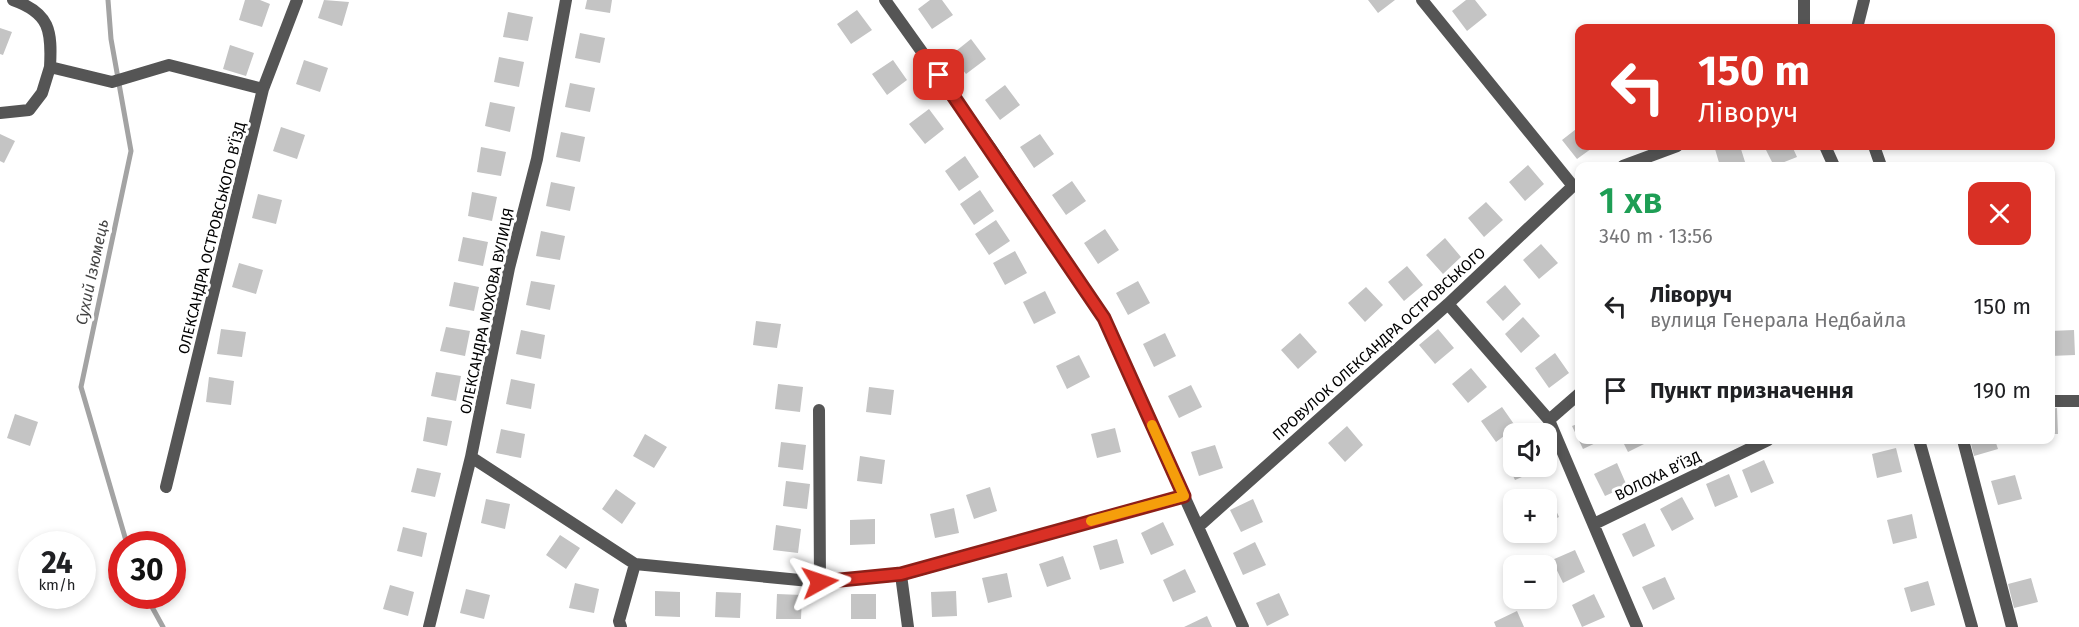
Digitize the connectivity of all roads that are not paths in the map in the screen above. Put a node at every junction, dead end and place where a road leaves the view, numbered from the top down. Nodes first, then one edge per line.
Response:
1 (13, 0) edge
2 (297, 0) edge
3 (566, 0) edge
4 (885, 0) edge
5 (1422, 0) edge
6 (1804, 0) edge
7 (1864, 0) edge
8 (1804, 24) edge
9 (1858, 24) edge
10 (50, 67) junction
11 (264, 89) junction
12 (0, 113) edge
13 (1666, 150) edge
14 (1634, 162) edge
15 (1575, 184) edge
16 (1575, 186) edge
17 (1448, 304) junction
18 (1575, 397) edge
19 (2055, 401) edge
20 (2079, 401) edge
21 (819, 410) dead end
22 (1549, 420) junction
23 (1760, 444) edge
24 (1920, 444) edge
25 (1964, 444) edge
26 (471, 457) junction
27 (166, 487) dead end
28 (1184, 496) junction
29 (1594, 524) junction
30 (1198, 527) junction
31 (635, 564) junction
32 (901, 574) junction
33 (820, 582) junction
34 (429, 627) edge
35 (621, 627) edge
36 (908, 627) edge
37 (1243, 627) edge
38 (1637, 627) edge
39 (1972, 627) edge
40 (2012, 627) edge

1 - 10 street
2 - 11 street, ОЛЕКСАНДРА ОСТРОВСЬКОГО В’ЇЗД
3 - 26 street, ОЛЕКСАНДРА МОХОВА ВУЛИЦЯ
4 - 28 street
5 - 15 street
6 - 8 street
7 - 9 street
10 - 11 street
10 - 12 street
11 - 27 street, ОЛЕКСАНДРА ОСТРОВСЬКОГО В’ЇЗД
13 - 14 street
16 - 17 street, ПРОВУЛОК ОЛЕКСАНДРА ОСТРОВСЬКОГО
17 - 22 street
17 - 30 street, ПРОВУЛОК ОЛЕКСАНДРА ОСТРОВСЬКОГО
18 - 22 street
19 - 20 street
21 - 33 street
22 - 29 street
23 - 29 street, ВОЛОХА В’ЇЗД
24 - 39 street
25 - 40 street
26 - 31 street
26 - 34 street, ОЛЕКСАНДРА МОХОВА ВУЛИЦЯ
28 - 30 street
28 - 32 street
29 - 38 street
30 - 37 street
31 - 33 street
31 - 35 street
32 - 33 street
32 - 36 street

